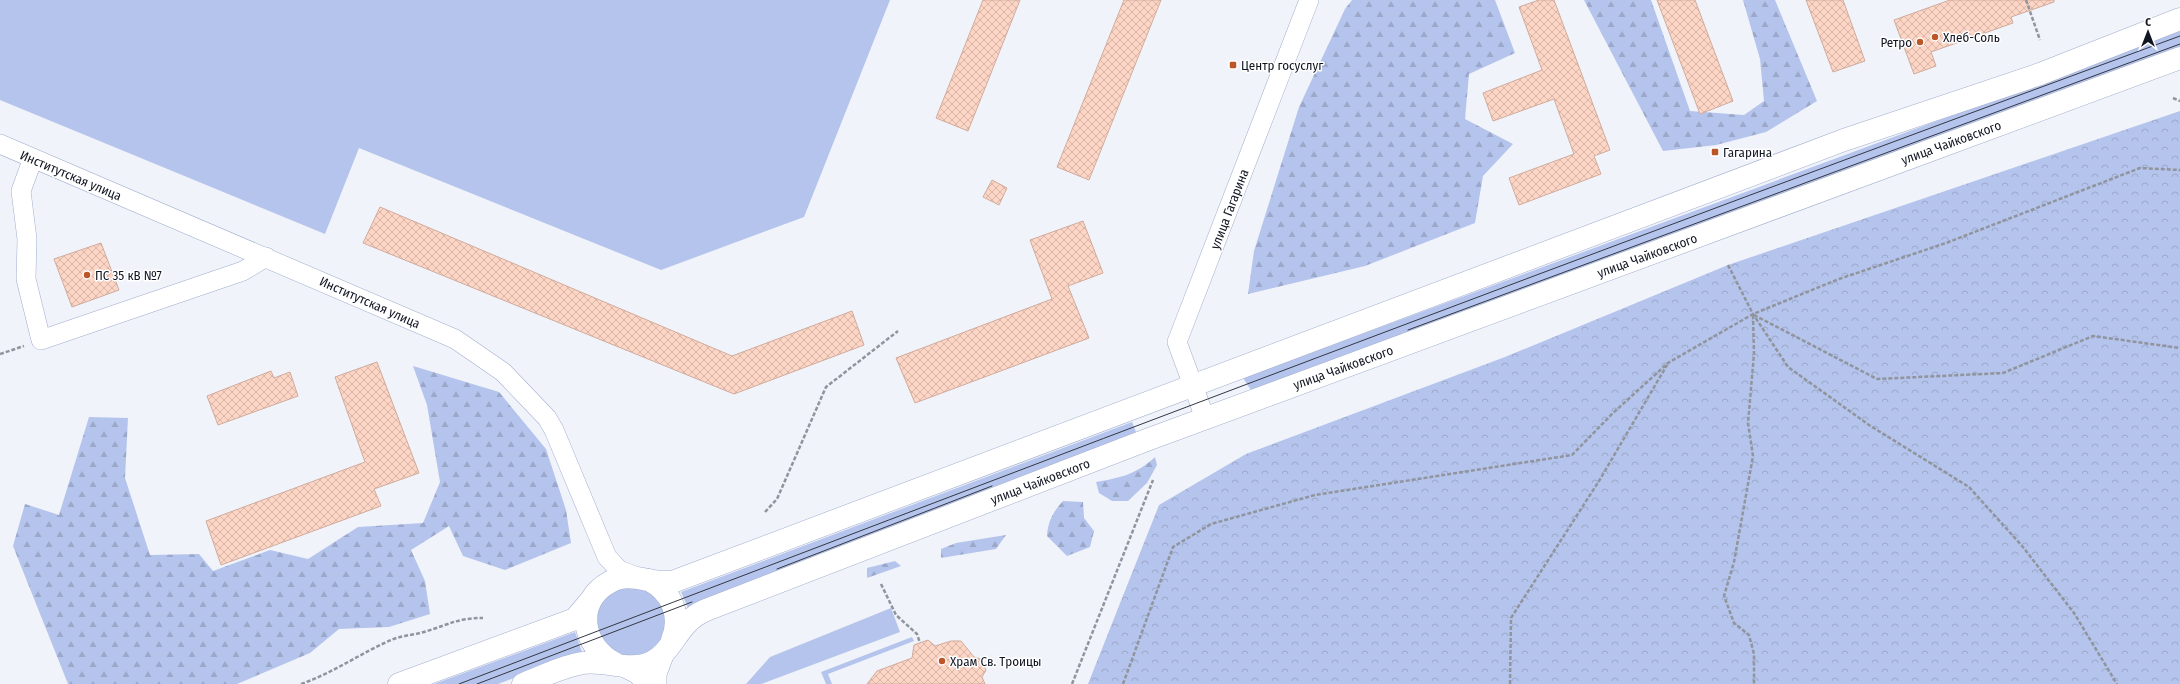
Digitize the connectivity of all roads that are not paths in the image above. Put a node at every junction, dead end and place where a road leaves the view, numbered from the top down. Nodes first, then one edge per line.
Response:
1 (1309, 0) edge
2 (2180, 19) edge
3 (2180, 58) edge
4 (0, 144) edge
5 (33, 158) junction
6 (266, 257) junction
7 (1192, 386) junction
8 (1205, 418) junction
9 (600, 543) junction
10 (642, 578) junction
11 (590, 606) junction
12 (668, 648) junction
13 (618, 665) junction
14 (399, 684) edge
15 (523, 684) edge
16 (646, 684) edge
17 (657, 684) edge

1 - 7 street, улица Гагарина
2 - 7 main road
3 - 8 main road, улица Чайковского
4 - 5 street, Институтская улица
5 - 6 street, Институтская улица
5 - 6 street
6 - 9 street, Институтская улица
7 - 8 street, улица Гагарина
7 - 10 main road, Институтская улица
8 - 12 main road, улица Чайковского
9 - 10 street, Институтская улица
9 - 11 street
10 - 11 main road, Институтская улица
10 - 12 main road
11 - 13 main road
11 - 14 main road, Институтская улица
12 - 13 main road, улица Чайковского
12 - 17 street
13 - 15 main road, улица Чайковского
13 - 16 street

